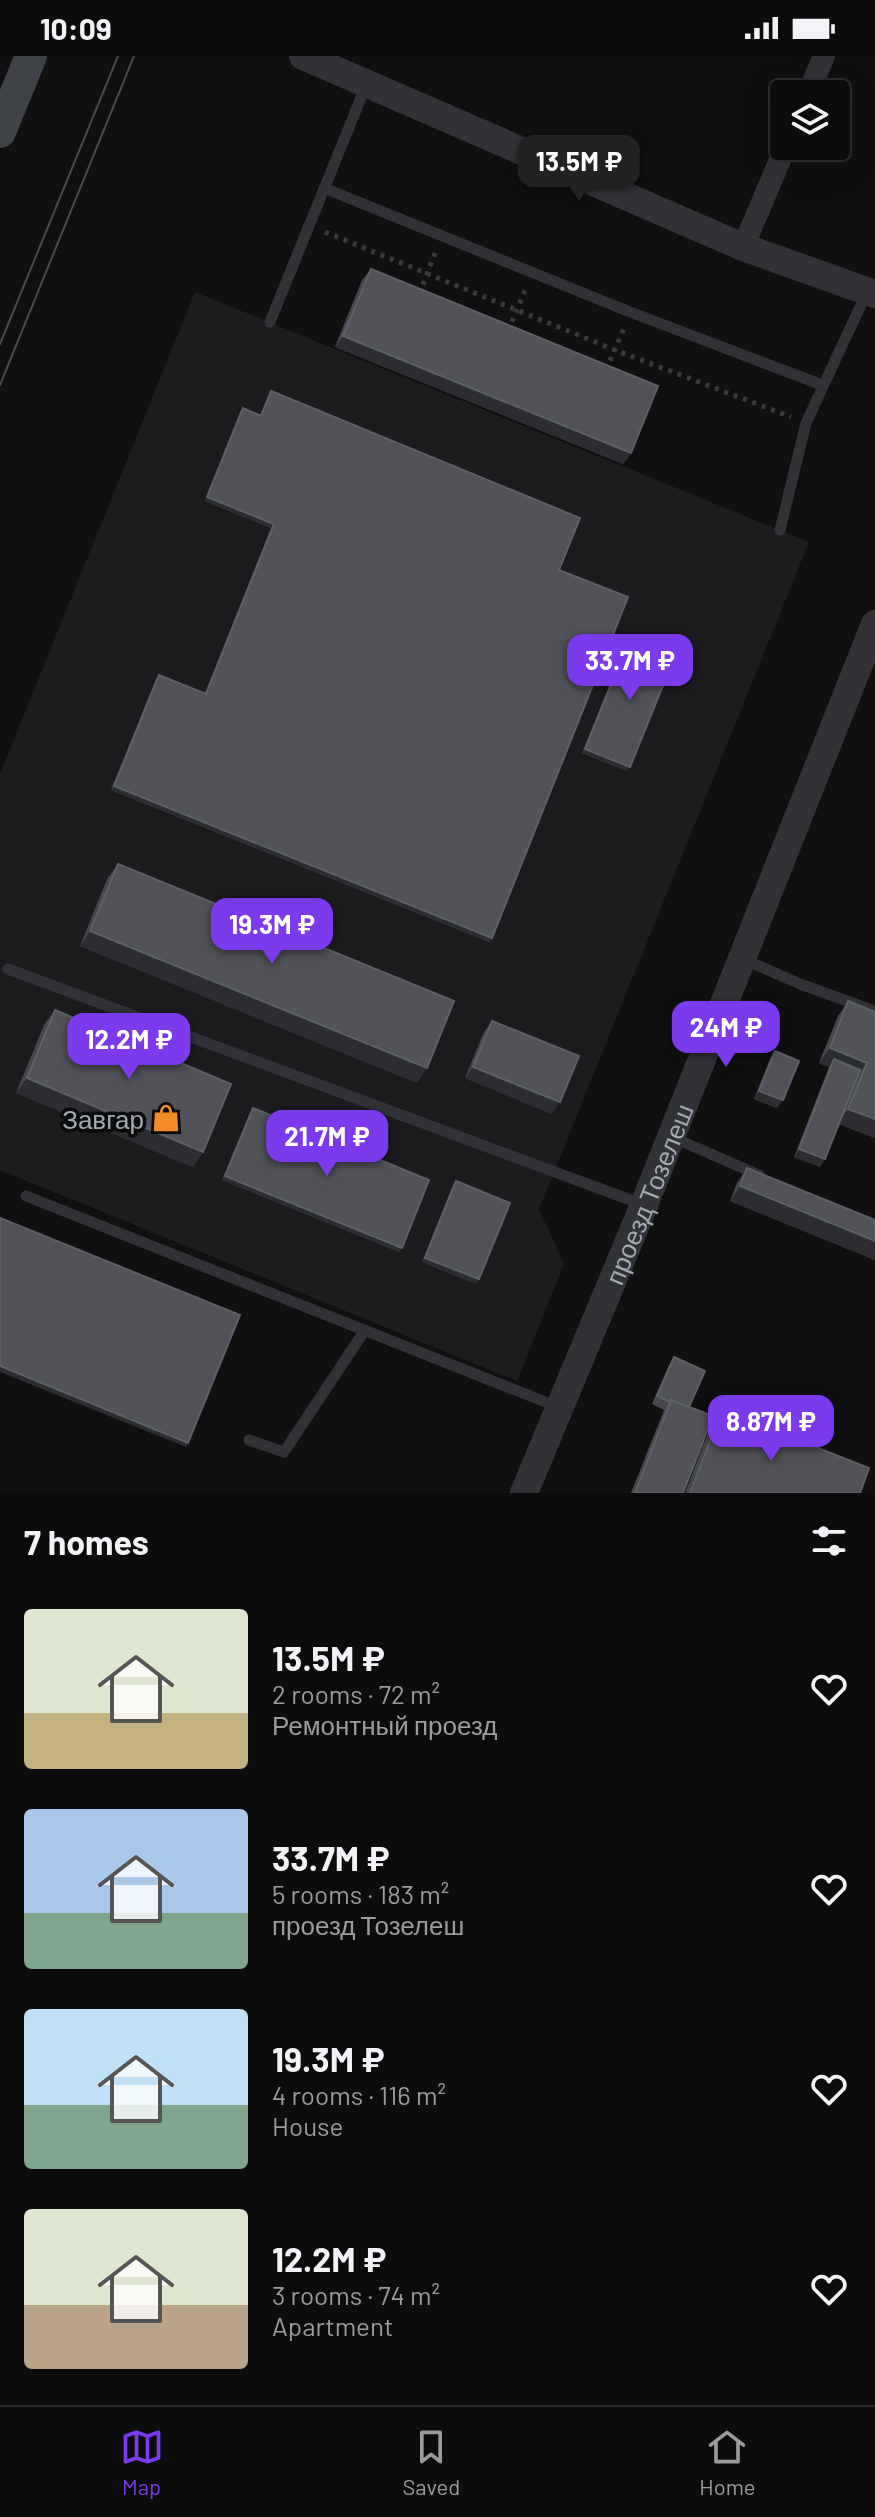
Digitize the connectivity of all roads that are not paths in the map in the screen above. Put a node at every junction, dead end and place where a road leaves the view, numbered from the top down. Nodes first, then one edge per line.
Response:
1 (31, 56) edge
2 (303, 56) edge
3 (824, 56) edge
4 (814, 80) edge
5 (367, 82) junction
6 (0, 132) edge
7 (780, 160) edge
8 (324, 188) junction
9 (743, 247) junction
10 (871, 292) edge
11 (270, 322) dead end
12 (822, 385) junction
13 (780, 530) dead end
14 (875, 624) edge
15 (742, 958) junction
16 (8, 969) dead end
17 (875, 1011) edge
18 (671, 1137) junction
19 (774, 1181) edge
20 (26, 1196) dead end
21 (644, 1205) junction
22 (365, 1330) junction
23 (558, 1407) junction
24 (249, 1440) dead end
25 (524, 1493) edge

1 - 6 main road
2 - 5 street
3 - 4 street
5 - 8 lane
5 - 9 street
7 - 9 street
8 - 11 lane
8 - 12 lane
9 - 10 street
10 - 12 lane
12 - 13 lane
14 - 15 street, проезд Тозелеш
15 - 17 lane
15 - 18 street, проезд Тозелеш
16 - 21 lane
18 - 19 lane
18 - 21 street, проезд Тозелеш
20 - 22 lane
21 - 23 street, проезд Тозелеш
22 - 23 lane
22 - 24 lane
23 - 25 street, проезд Тозелеш

